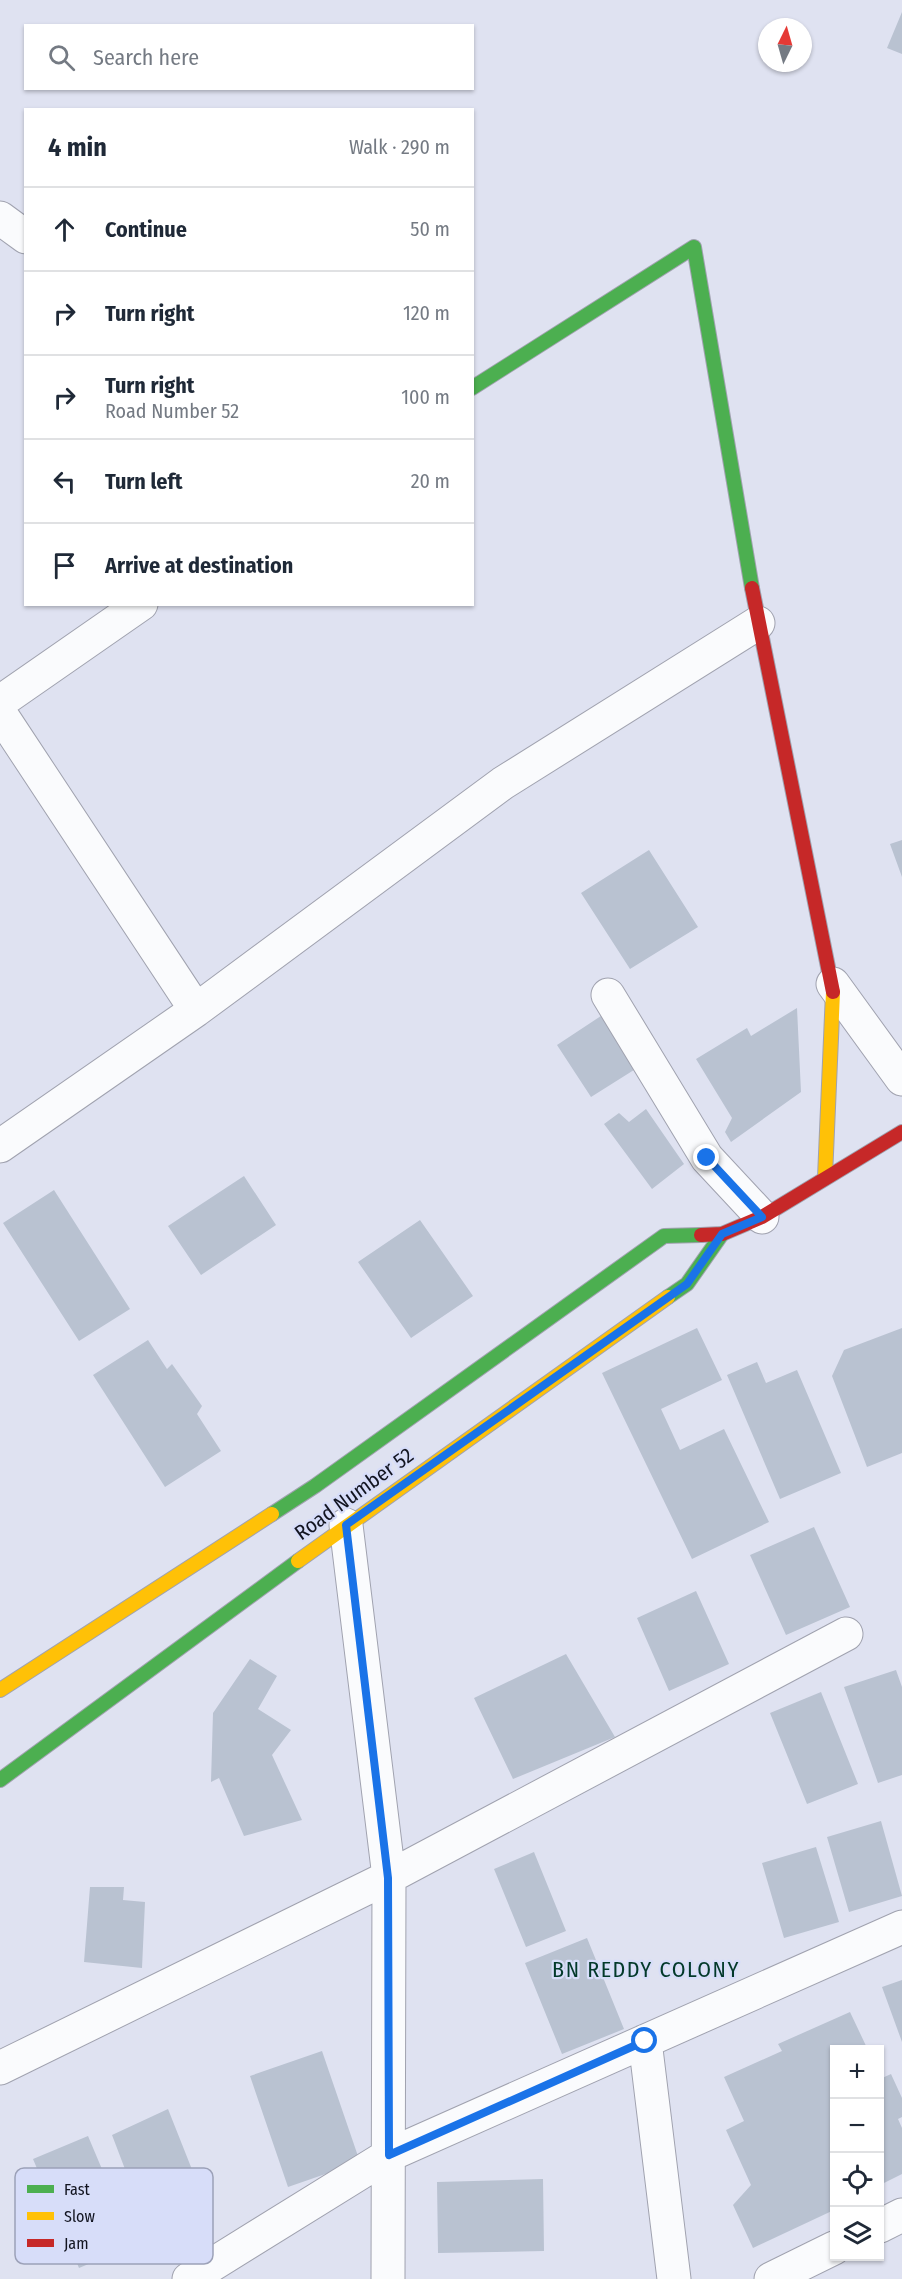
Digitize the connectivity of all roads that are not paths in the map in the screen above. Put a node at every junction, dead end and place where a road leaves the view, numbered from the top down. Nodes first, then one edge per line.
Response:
1 (0, 218) edge
2 (24, 236) edge
3 (474, 387) edge
4 (138, 606) edge
5 (758, 623) junction
6 (0, 702) edge
7 (0, 713) edge
8 (833, 984) junction
9 (608, 995) dead end
10 (196, 1010) junction
11 (902, 1079) edge
12 (902, 1132) edge
13 (0, 1146) edge
14 (825, 1177) junction
15 (762, 1217) junction
16 (722, 1234) junction
17 (346, 1525) junction
18 (846, 1634) dead end
19 (0, 1690) edge
20 (0, 1780) edge
21 (388, 1878) junction
22 (902, 1927) edge
23 (645, 2041) junction
24 (0, 2068) edge
25 (389, 2155) junction
26 (902, 2215) edge
27 (884, 2224) edge
28 (830, 2250) edge
29 (189, 2279) edge
30 (388, 2279) edge
31 (674, 2279) edge
32 (771, 2279) edge

1 - 2 street
3 - 5 main road
4 - 6 street
5 - 8 main road
5 - 10 street
7 - 10 street
8 - 11 street
8 - 14 main road
9 - 15 street
10 - 13 street
12 - 14 main road, Road Number 52
14 - 15 main road, Road Number 52
15 - 16 main road, Road Number 52
16 - 17 main road, Road Number 52
16 - 19 main road, Road Number 52
17 - 20 main road, Road Number 52
17 - 21 street
18 - 21 street
21 - 24 street
21 - 25 street
22 - 23 street
23 - 25 street
23 - 31 street
25 - 29 street
25 - 30 street
26 - 27 street
28 - 32 street

